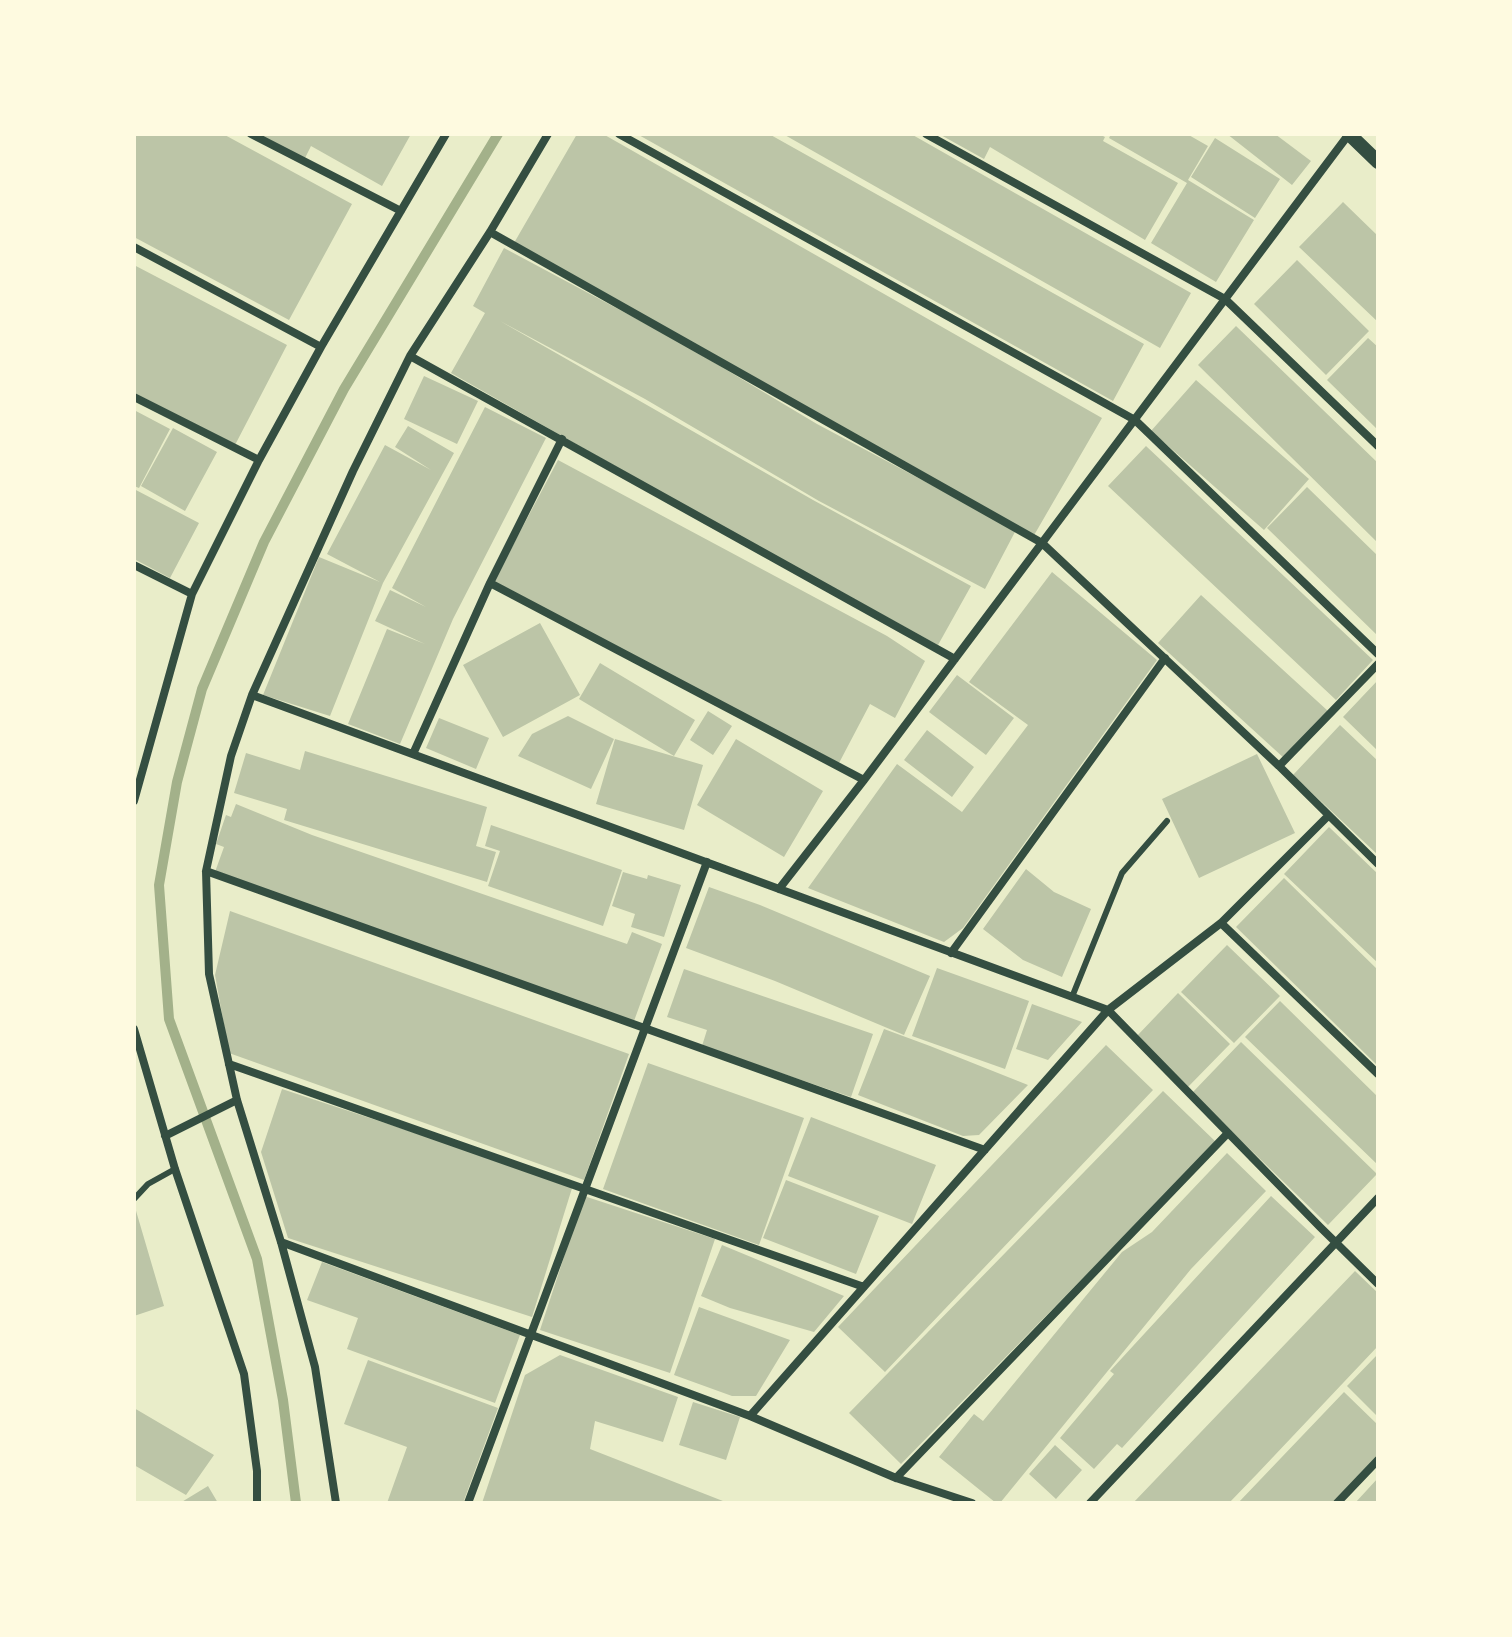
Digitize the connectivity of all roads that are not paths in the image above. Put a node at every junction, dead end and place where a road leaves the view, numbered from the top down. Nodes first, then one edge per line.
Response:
1 (251, 134) edge
2 (446, 134) edge
3 (548, 134) edge
4 (619, 134) edge
5 (926, 134) edge
6 (1349, 134) edge
7 (1378, 162) edge
8 (401, 211) junction
9 (490, 232) junction
10 (134, 247) edge
11 (1225, 299) junction
12 (321, 347) junction
13 (410, 356) junction
14 (134, 397) edge
15 (1135, 420) junction
16 (562, 439) junction
17 (1378, 446) edge
18 (259, 460) junction
19 (1042, 543) junction
20 (134, 565) edge
21 (490, 583) junction
22 (192, 594) junction
23 (1378, 654) edge
24 (1165, 658) junction
25 (955, 659) junction
26 (1378, 664) edge
27 (252, 695) junction
28 (413, 754) junction
29 (1279, 766) junction
30 (864, 780) junction
31 (134, 801) edge
32 (1328, 816) junction
33 (1167, 821) dead end
34 (707, 862) junction
35 (1378, 864) edge
36 (206, 871) junction
37 (779, 889) junction
38 (1221, 923) junction
39 (951, 953) junction
40 (1072, 997) junction
41 (1108, 1010) junction
42 (134, 1029) edge
43 (644, 1030) junction
44 (229, 1064) junction
45 (1378, 1074) edge
46 (237, 1100) junction
47 (169, 1134) junction
48 (1227, 1134) junction
49 (985, 1150) junction
50 (175, 1169) junction
51 (586, 1187) junction
52 (1378, 1198) edge
53 (134, 1199) edge
54 (281, 1242) junction
55 (1336, 1244) junction
56 (1378, 1284) edge
57 (864, 1287) junction
58 (531, 1334) junction
59 (750, 1416) junction
60 (1378, 1460) edge
61 (896, 1478) junction
62 (257, 1503) edge
63 (336, 1503) edge
64 (468, 1503) edge
65 (972, 1503) edge
66 (1090, 1503) edge
67 (1337, 1503) edge

1 - 8 street
2 - 8 street
3 - 9 street
4 - 15 street
5 - 11 street
6 - 7 street
6 - 11 street
8 - 12 street
9 - 13 street
9 - 19 street
10 - 12 street
11 - 15 street
11 - 17 street
12 - 18 street
13 - 16 street
13 - 27 street
14 - 18 street
15 - 19 street
15 - 23 street
16 - 21 street
16 - 25 street
18 - 22 street
19 - 24 street
19 - 25 street
20 - 22 street
21 - 28 street
21 - 30 street
22 - 31 street
24 - 29 street
24 - 39 street
25 - 30 street
26 - 29 street
27 - 28 street
27 - 36 street
28 - 34 street
29 - 32 street
30 - 37 street
32 - 35 street
32 - 38 street
33 - 40 lane
34 - 37 street
34 - 43 street
36 - 43 street
36 - 44 street
37 - 39 street
38 - 41 street
38 - 45 street
39 - 40 street
40 - 41 street
41 - 48 street
41 - 49 street
42 - 47 street
43 - 49 street
43 - 51 street
44 - 46 street
44 - 51 street
46 - 47 street
46 - 54 street
47 - 50 street
48 - 55 street
48 - 61 street
49 - 57 street
50 - 53 lane
50 - 62 street
51 - 57 street
51 - 58 street
52 - 55 street
54 - 58 street
54 - 63 street
55 - 56 street
55 - 66 street
57 - 59 street
58 - 59 street
58 - 64 street
59 - 61 street
60 - 67 street
61 - 65 street

